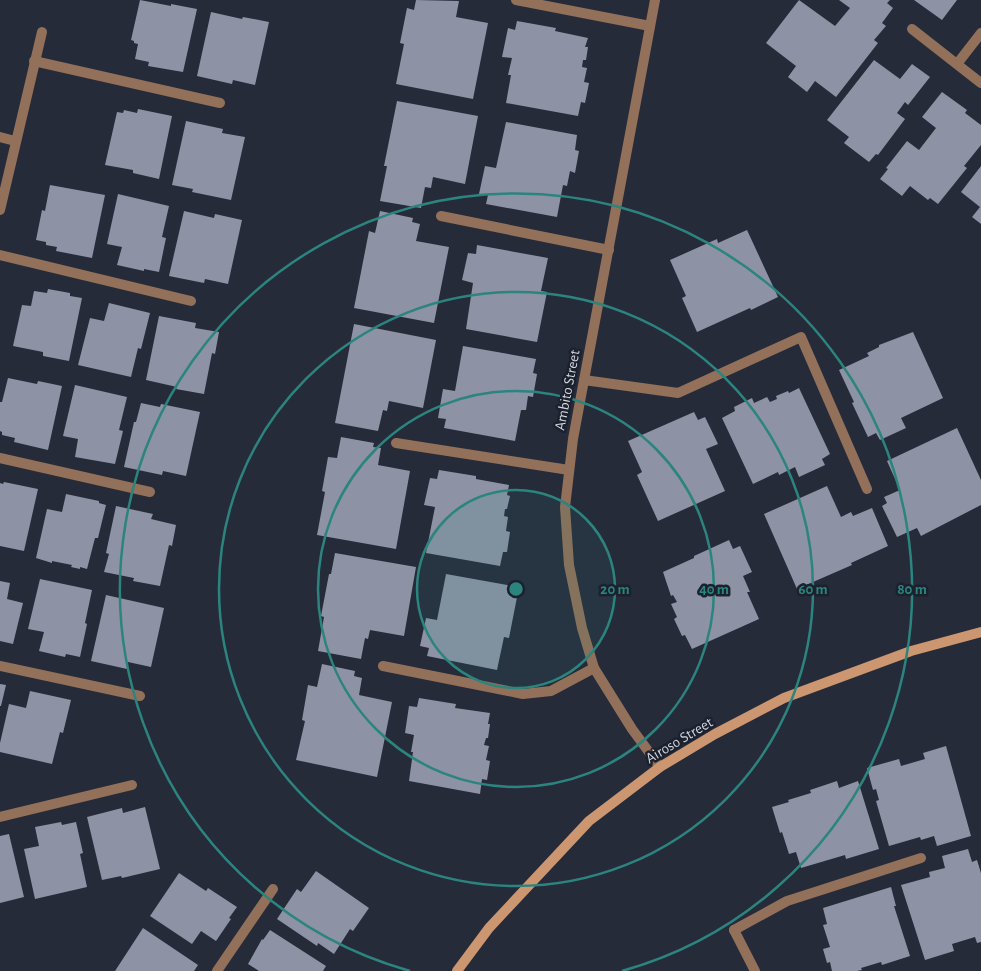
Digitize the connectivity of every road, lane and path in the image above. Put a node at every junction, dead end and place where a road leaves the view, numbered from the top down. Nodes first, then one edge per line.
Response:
1 (516, 0) edge
2 (656, 0) edge
3 (650, 26) junction
4 (912, 29) dead end
5 (42, 32) dead end
6 (981, 33) edge
7 (34, 61) junction
8 (957, 64) junction
9 (981, 83) edge
10 (220, 103) dead end
11 (0, 137) edge
12 (15, 141) junction
13 (0, 210) edge
14 (440, 216) dead end
15 (609, 250) junction
16 (0, 255) edge
17 (191, 301) dead end
18 (584, 380) junction
19 (396, 443) dead end
20 (0, 458) edge
21 (569, 470) junction
22 (867, 489) dead end
23 (150, 492) dead end
24 (981, 632) edge
25 (0, 666) edge
26 (383, 666) dead end
27 (594, 668) junction
28 (140, 696) dead end
29 (660, 767) junction
30 (132, 785) dead end
31 (0, 817) edge
32 (921, 858) dead end
33 (272, 889) dead end
34 (217, 971) edge
35 (457, 971) edge
36 (755, 971) edge

1 - 3 street
2 - 3 street, Ambito Street
3 - 15 street, Ambito Street
4 - 8 street
5 - 7 street
6 - 8 street
7 - 10 street
7 - 12 street
8 - 9 street
11 - 12 street
12 - 13 street
14 - 15 street
15 - 18 street, Ambito Street
16 - 17 street
18 - 21 street, Ambito Street
18 - 22 street
19 - 21 street
20 - 23 street
21 - 27 street, Ambito Street
24 - 29 street, Airoso Street
25 - 28 street
26 - 27 street
27 - 29 street, Ambito Street
29 - 35 street, Airoso Street
30 - 31 street
32 - 36 street
33 - 34 street

